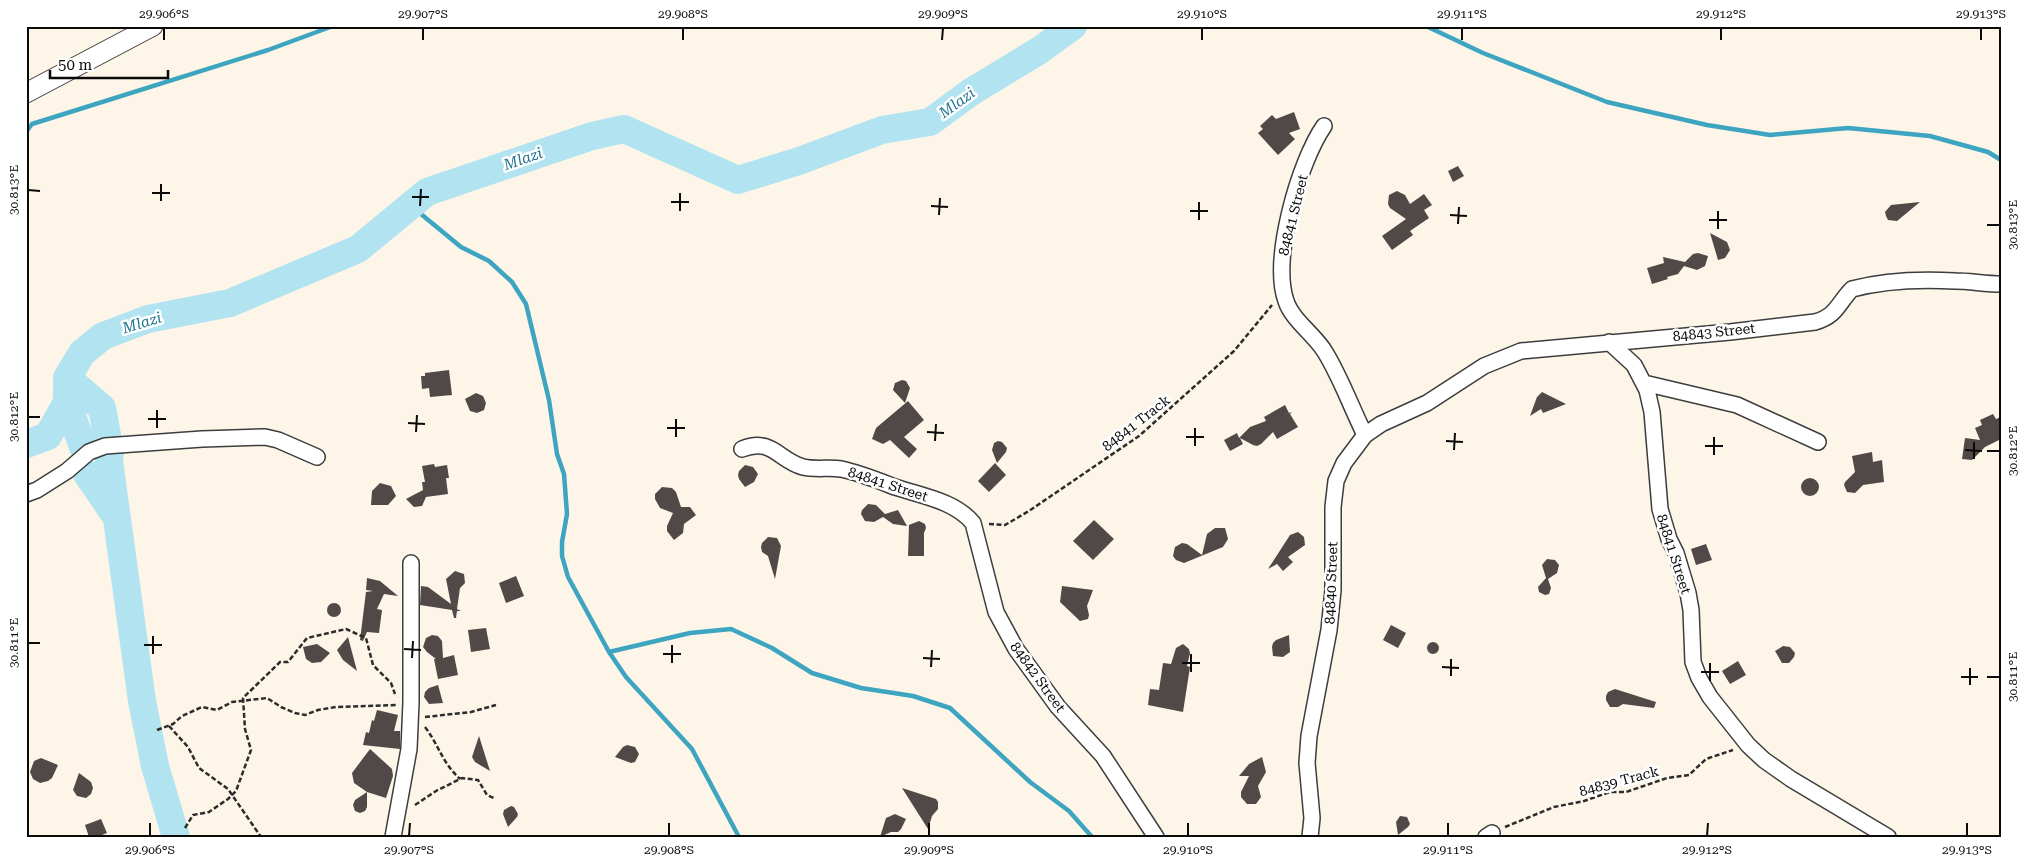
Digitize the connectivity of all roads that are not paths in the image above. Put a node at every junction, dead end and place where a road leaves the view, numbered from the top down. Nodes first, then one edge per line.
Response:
1 (153, 26) edge
2 (26, 94) edge
3 (1324, 126) dead end
4 (2001, 284) edge
5 (1609, 342) junction
6 (1644, 383) junction
7 (1427, 404) joint
8 (1365, 434) junction
9 (1818, 442) dead end
10 (742, 449) dead end
11 (318, 457) dead end
12 (26, 494) edge
13 (973, 523) joint
14 (411, 563) dead end
15 (1314, 834) edge
16 (393, 837) edge
17 (1156, 837) edge
18 (1888, 837) edge

1 - 2 street
3 - 8 street, 84841 Street
4 - 5 street, 84843 Street
5 - 6 street, 84841 Street
5 - 7 street, 84843 Street
6 - 9 street
6 - 18 street, 84841 Street
7 - 8 street, 84840 Street
8 - 15 street, 84840 Street
10 - 13 street, 84841 Street
11 - 12 street
13 - 17 street, 84842 Street
14 - 16 street

